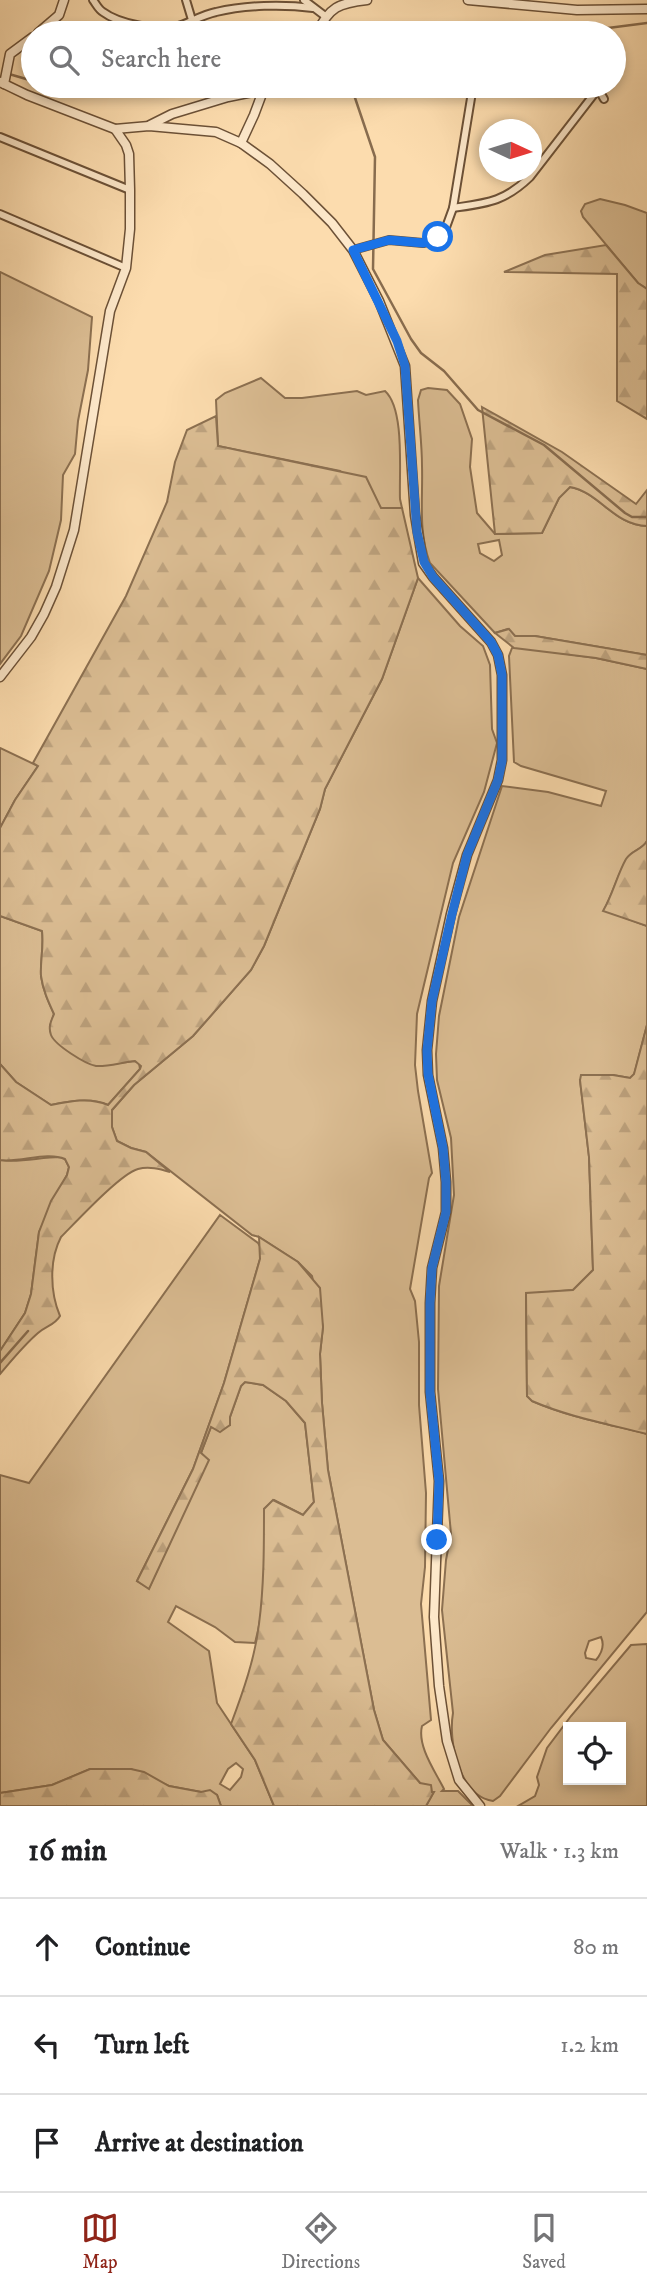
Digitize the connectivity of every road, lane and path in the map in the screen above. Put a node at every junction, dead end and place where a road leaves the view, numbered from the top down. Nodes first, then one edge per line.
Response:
1 (64, 0) edge
2 (93, 0) edge
3 (186, 0) edge
4 (304, 0) edge
5 (367, 0) edge
6 (468, 0) edge
7 (622, 5) edge
8 (313, 8) junction
9 (647, 9) edge
10 (326, 16) junction
11 (192, 20) junction
12 (52, 21) edge
13 (126, 21) edge
14 (189, 21) edge
15 (323, 21) edge
16 (21, 44) edge
17 (4, 55) edge
18 (3, 81) edge
19 (21, 92) edge
20 (35, 98) edge
21 (225, 98) edge
22 (260, 98) edge
23 (471, 98) edge
24 (589, 98) edge
25 (148, 126) junction
26 (115, 130) junction
27 (0, 137) edge
28 (240, 143) junction
29 (130, 190) junction
30 (453, 208) junction
31 (0, 214) edge
32 (353, 250) junction
33 (126, 268) junction
34 (0, 677) edge
35 (480, 1806) edge

1 - 12 street
2 - 13 street
3 - 11 street
4 - 8 street
5 - 10 street
6 - 7 street
7 - 9 street
8 - 10 street
8 - 11 street
10 - 15 street
11 - 14 street
16 - 17 street
17 - 18 street
18 - 19 street
20 - 26 street
21 - 25 street
22 - 28 street
23 - 30 street
24 - 30 street
25 - 26 street
25 - 28 street
26 - 29 street
27 - 29 street
28 - 32 street
29 - 33 street
30 - 32 street
31 - 33 street
32 - 35 street
33 - 34 street

